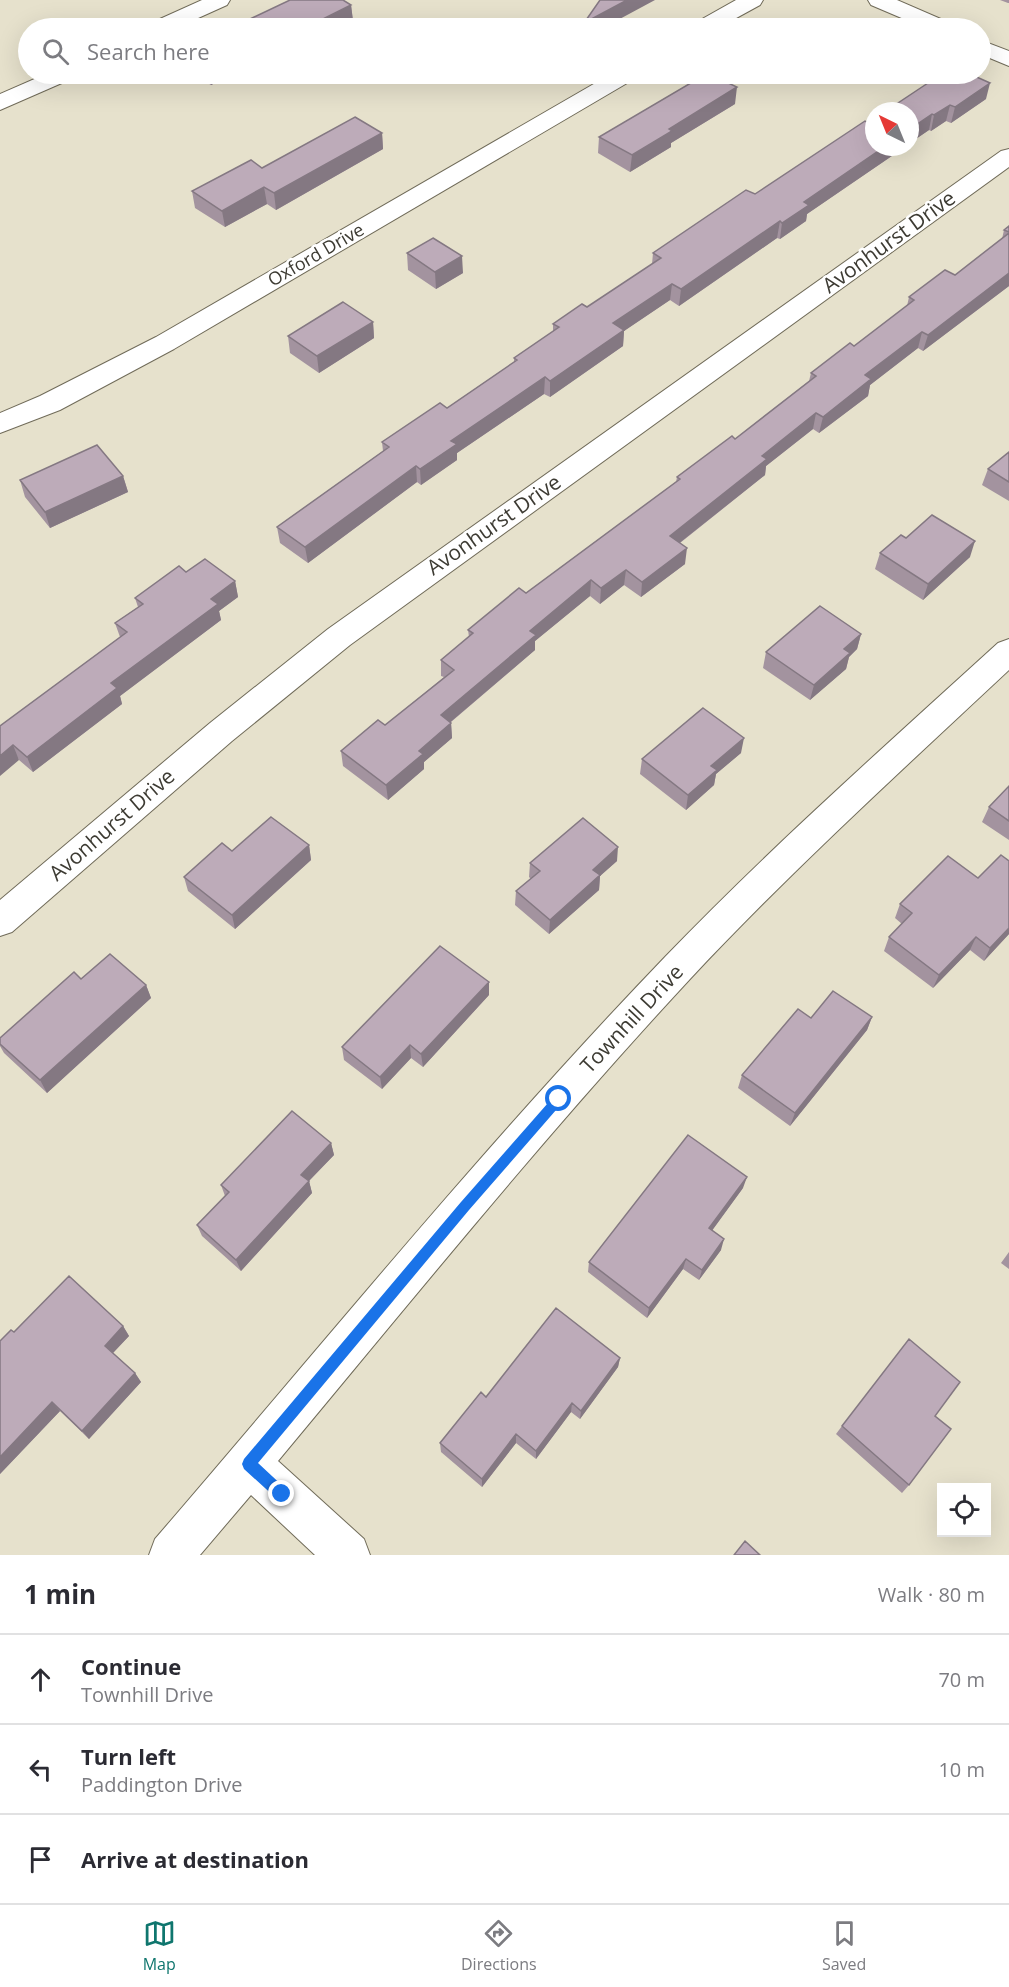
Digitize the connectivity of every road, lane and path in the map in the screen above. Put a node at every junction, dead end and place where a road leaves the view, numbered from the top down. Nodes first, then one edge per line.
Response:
1 (219, 0) edge
2 (752, 0) edge
3 (879, 0) edge
4 (180, 18) edge
5 (721, 18) edge
6 (920, 18) edge
7 (991, 51) edge
8 (1009, 59) edge
9 (41, 84) edge
10 (610, 84) edge
11 (0, 103) edge
12 (1009, 156) edge
13 (0, 424) edge
14 (1009, 651) edge
15 (0, 921) edge
16 (249, 1464) junction
17 (171, 1555) edge
18 (348, 1555) edge

1 - 4 street
2 - 5 street
3 - 6 street
7 - 8 street
9 - 11 street
10 - 13 street, Oxford Drive
12 - 15 street, Avonhurst Drive
14 - 16 street, Townhill Drive
16 - 17 street, Townhill Drive
16 - 18 street

